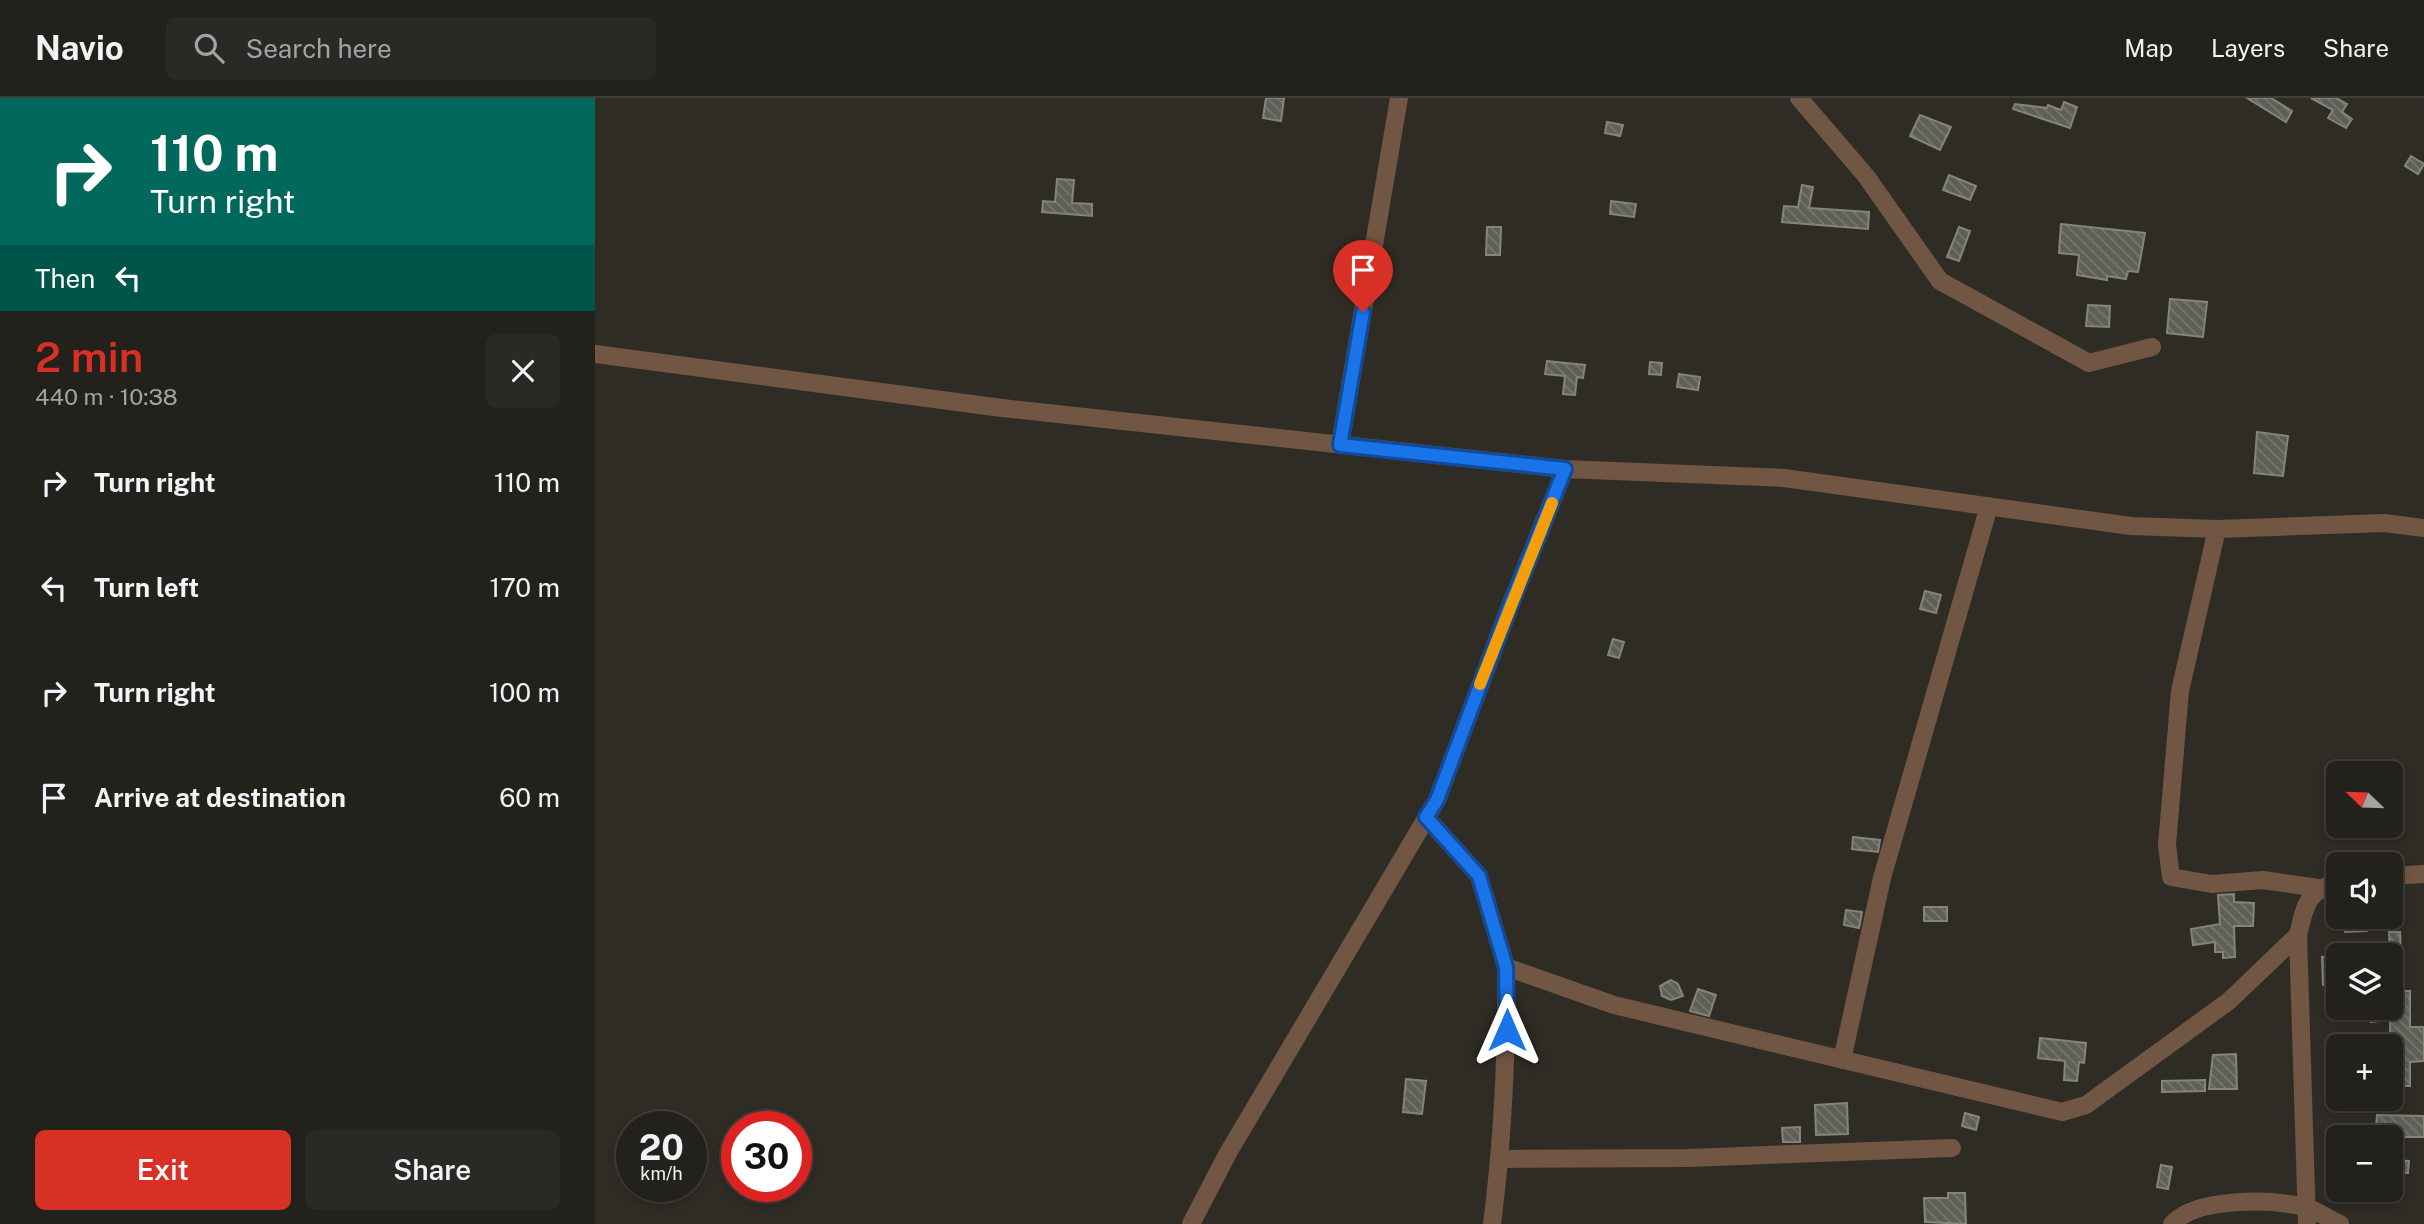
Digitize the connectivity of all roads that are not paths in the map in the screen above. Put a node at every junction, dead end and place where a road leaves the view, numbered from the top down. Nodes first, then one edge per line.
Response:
1 (1399, 98) edge
2 (1799, 98) edge
3 (2152, 347) dead end
4 (595, 354) edge
5 (1340, 445) junction
6 (1565, 469) junction
7 (1989, 506) junction
8 (2424, 528) edge
9 (2217, 529) junction
10 (1426, 817) junction
11 (2424, 874) edge
12 (2403, 875) edge
13 (2326, 886) edge
14 (2318, 888) junction
15 (2298, 935) junction
16 (1506, 967) junction
17 (1842, 1060) junction
18 (1952, 1148) dead end
19 (1500, 1159) junction
20 (2306, 1215) edge
21 (1191, 1224) edge
22 (1492, 1224) edge
23 (2172, 1224) edge
24 (2340, 1224) edge

1 - 5 street
2 - 3 street
4 - 5 street
5 - 6 street
6 - 7 street
6 - 10 street
7 - 9 street
7 - 17 street
8 - 9 street
9 - 14 street
10 - 16 street
10 - 21 street
11 - 12 street
13 - 14 street
14 - 15 street
15 - 17 street
15 - 20 street
16 - 17 street
16 - 19 street
18 - 19 street
19 - 22 street
20 - 23 street
20 - 24 street

